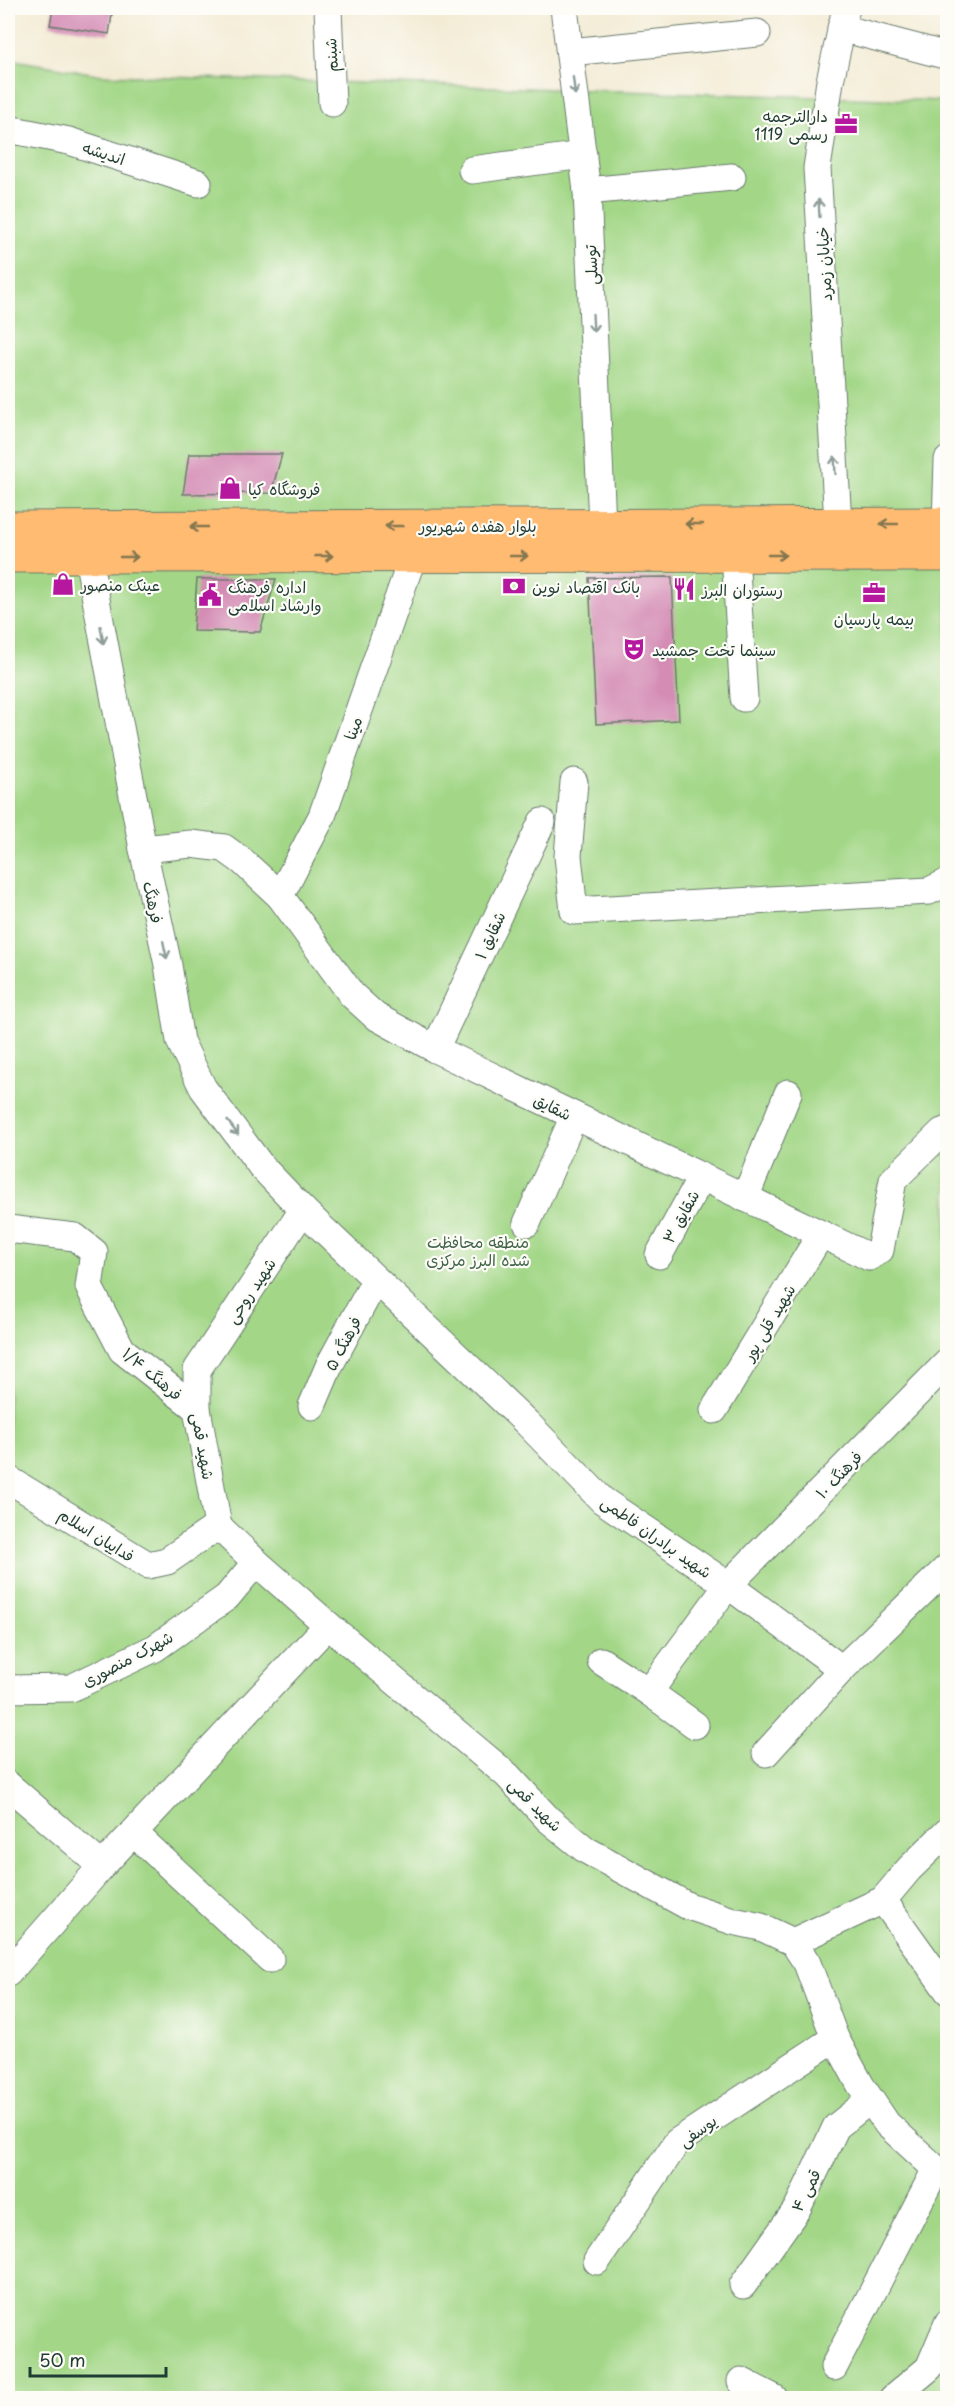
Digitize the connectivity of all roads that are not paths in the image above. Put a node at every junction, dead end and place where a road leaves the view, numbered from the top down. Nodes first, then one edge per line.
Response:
1 (328, 8) edge
2 (564, 8) edge
3 (844, 18) edge
4 (757, 33) dead end
5 (570, 52) junction
6 (948, 57) edge
7 (332, 103) dead end
8 (8, 129) edge
9 (583, 155) junction
10 (472, 170) dead end
11 (732, 177) dead end
12 (198, 183) dead end
13 (587, 191) junction
14 (948, 460) edge
15 (602, 524) junction
16 (838, 524) junction
17 (8, 528) edge
18 (947, 534) edge
19 (735, 555) junction
20 (8, 556) edge
21 (413, 556) junction
22 (88, 557) junction
23 (744, 698) dead end
24 (574, 782) dead end
25 (543, 822) dead end
26 (143, 849) junction
27 (948, 882) edge
28 (280, 896) junction
29 (435, 1048) junction
30 (789, 1093) dead end
31 (574, 1116) junction
32 (948, 1130) edge
33 (702, 1178) junction
34 (745, 1198) junction
35 (303, 1210) junction
36 (526, 1223) dead end
37 (8, 1229) edge
38 (821, 1234) junction
39 (659, 1255) dead end
40 (375, 1281) junction
41 (948, 1362) edge
42 (197, 1370) joint
43 (312, 1406) dead end
44 (197, 1409) junction
45 (714, 1410) dead end
46 (8, 1479) edge
47 (218, 1526) junction
48 (256, 1562) junction
49 (948, 1567) edge
50 (728, 1586) junction
51 (328, 1625) junction
52 (601, 1661) dead end
53 (842, 1669) junction
54 (8, 1689) edge
55 (649, 1692) junction
56 (694, 1725) dead end
57 (766, 1753) dead end
58 (8, 1785) edge
59 (948, 1831) edge
60 (134, 1833) junction
61 (102, 1866) junction
62 (884, 1900) junction
63 (793, 1942) junction
64 (270, 1959) dead end
65 (8, 1973) edge
66 (948, 1991) edge
67 (835, 2038) junction
68 (870, 2100) junction
69 (942, 2172) edge
70 (597, 2261) dead end
71 (742, 2285) dead end
72 (948, 2323) edge
73 (834, 2367) dead end
74 (741, 2381) dead end
75 (774, 2398) edge
76 (893, 2398) edge

1 - 7 street, شبنم
2 - 5 street, توسلی
3 - 6 street
16 -> 3 street, خیابان زمرد
4 - 5 street
5 -> 9 street, توسلی
8 - 12 street, اندیشه
9 - 10 street
9 - 13 street, توسلی
11 - 13 street
13 -> 15 street, توسلی
14 - 18 street
16 -> 15 main road, بلوار هفده شهریور
15 -> 17 main road, بلوار هفده شهریور
18 -> 16 main road, بلوار هفده شهریور
19 -> 18 main road, بلوار هفده شهریور
21 -> 19 main road, بلوار هفده شهریور
19 - 23 street
20 - 22 main road, بلوار هفده شهریور
22 -> 21 main road, بلوار هفده شهریور
21 - 28 street, مینا
22 -> 26 street, فرهنگ
24 - 27 street
25 - 29 street, شقایق ۱
26 - 28 street, شقایق
26 -> 35 street, فرهنگ
28 - 29 street, شقایق
29 - 31 street, شقایق
30 - 34 street
31 - 33 street, شقایق
31 - 36 street
32 - 38 street, شقایق
33 - 34 street, شقایق
33 - 39 street, شقایق ۳
34 - 38 street, شقایق
35 - 40 street, شهید برادران فاطمی
35 - 42 street, شهید روحی
37 - 44 street, فرهنگ ۱/۴
38 - 45 street, شهید قلی پور
40 - 43 street, فرهنگ ۵
40 - 50 street, شهید برادران فاطمی
41 - 50 street, فرهنگ ۱۰
42 - 44 street, شهید قمی
44 - 47 street, شهید قمی
46 - 47 street, فداییان اسلام
47 - 48 street, شهید قمی
48 - 51 street, شهید قمی
48 - 54 street, شهرک منصوری
49 - 53 street
50 - 53 street, شهید برادران فاطمی
50 - 55 street, فرهنگ ۱۰
51 - 60 street
51 - 63 street, شهید قمی
52 - 55 street
53 - 57 street
55 - 56 street
58 - 61 street
59 - 62 street
60 - 61 street
60 - 64 street
61 - 65 street
62 - 63 street
62 - 66 street
63 - 67 street
67 - 68 street
67 - 70 street, یوسفی
68 - 69 street
68 - 71 street, قمی ۴
69 - 73 street
72 - 76 street
74 - 75 street

